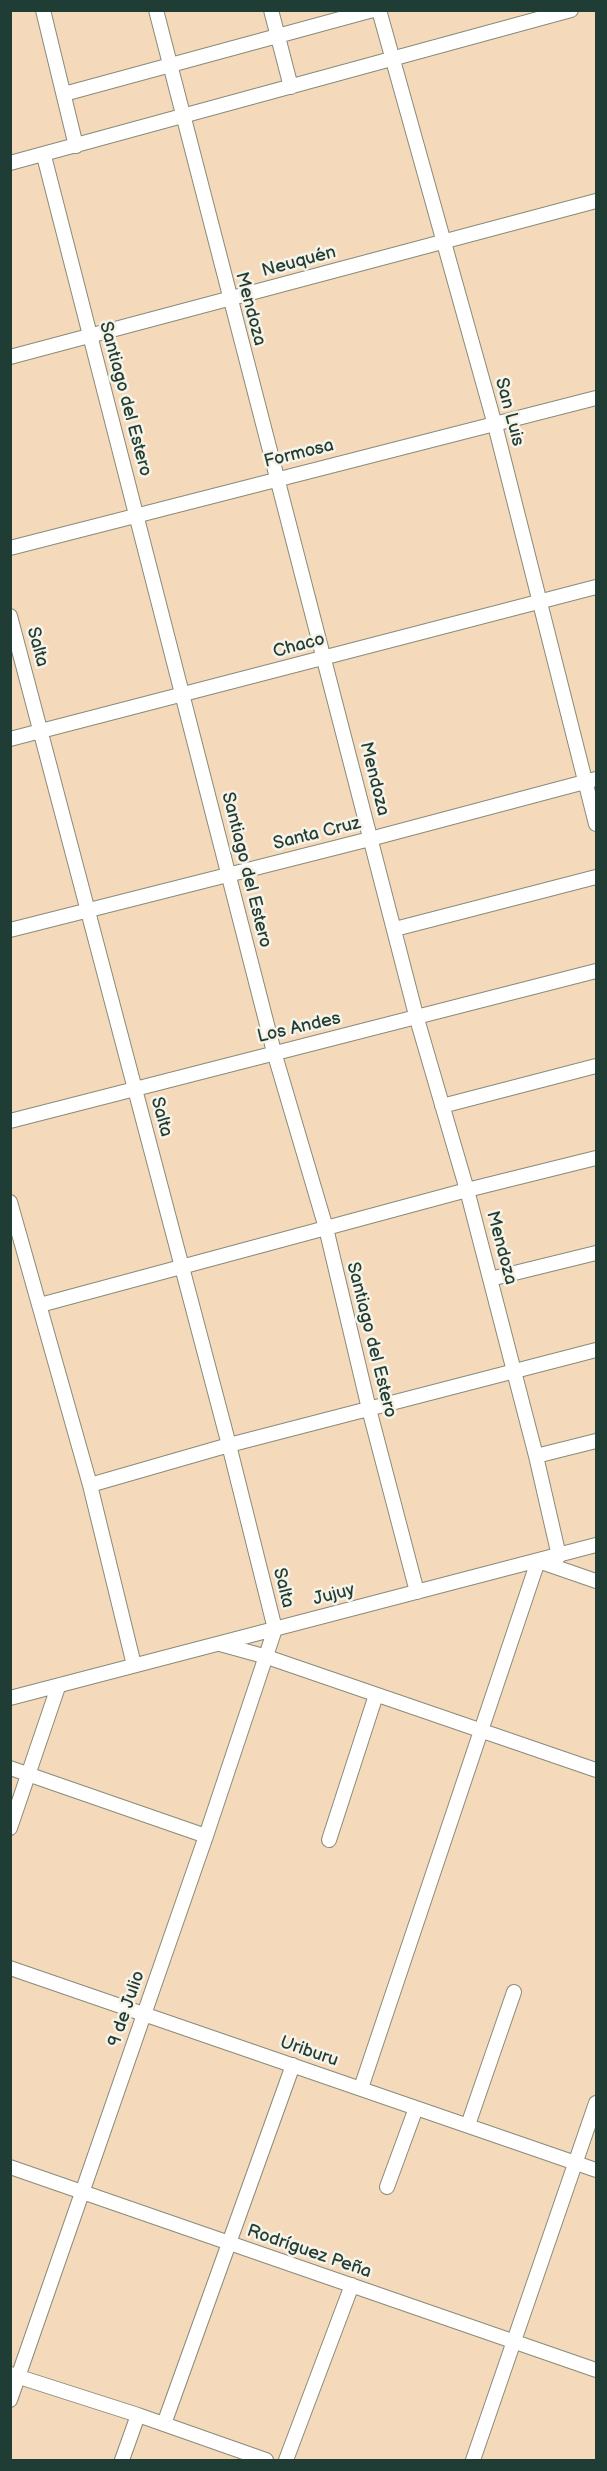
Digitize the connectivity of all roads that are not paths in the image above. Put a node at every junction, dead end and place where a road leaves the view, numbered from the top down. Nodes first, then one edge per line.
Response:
1 (43, 10) edge
2 (156, 10) edge
3 (271, 10) edge
4 (373, 10) edge
5 (379, 10) edge
6 (571, 10) edge
7 (278, 36) junction
8 (392, 60) junction
9 (170, 66) junction
10 (291, 87) junction
11 (64, 94) junction
12 (183, 116) junction
13 (76, 146) junction
14 (44, 156) junction
15 (10, 163) edge
16 (597, 201) edge
17 (444, 242) junction
18 (229, 299) junction
19 (90, 335) junction
20 (10, 357) edge
21 (597, 398) edge
22 (495, 425) junction
23 (276, 478) junction
24 (136, 515) junction
25 (10, 548) edge
26 (597, 587) edge
27 (540, 602) junction
28 (10, 616) edge
29 (325, 658) junction
30 (183, 696) junction
31 (41, 731) junction
32 (10, 739) edge
33 (591, 780) edge
34 (597, 824) edge
35 (370, 839) junction
36 (229, 874) junction
37 (597, 877) edge
38 (89, 910) junction
39 (395, 929) junction
40 (10, 930) edge
41 (597, 971) edge
42 (417, 1019) junction
43 (274, 1052) junction
44 (597, 1066) edge
45 (135, 1091) junction
46 (442, 1106) junction
47 (10, 1121) edge
48 (597, 1158) edge
49 (467, 1190) junction
50 (10, 1202) edge
51 (326, 1228) junction
52 (597, 1253) edge
53 (183, 1267) junction
54 (490, 1279) junction
55 (40, 1305) junction
56 (597, 1350) edge
57 (514, 1370) junction
58 (369, 1409) junction
59 (597, 1441) edge
60 (229, 1444) junction
61 (536, 1456) junction
62 (90, 1485) junction
63 (597, 1545) edge
64 (559, 1556) junction
65 (538, 1561) junction
66 (597, 1581) edge
67 (417, 1592) junction
68 (275, 1629) junction
69 (218, 1643) junction
70 (267, 1657) junction
71 (134, 1665) junction
72 (58, 1687) junction
73 (376, 1695) junction
74 (10, 1698) edge
75 (483, 1731) junction
76 (10, 1768) edge
77 (597, 1770) edge
78 (28, 1774) junction
79 (10, 1828) edge
80 (206, 1836) junction
81 (329, 1840) dead end
82 (10, 1968) edge
83 (514, 1992) dead end
84 (144, 2014) junction
85 (293, 2065) junction
86 (361, 2088) junction
87 (597, 2103) edge
88 (416, 2108) junction
89 (468, 2126) junction
90 (576, 2163) junction
91 (10, 2167) edge
92 (597, 2170) edge
93 (387, 2187) dead end
94 (83, 2192) junction
95 (229, 2243) junction
96 (352, 2285) junction
97 (514, 2342) junction
98 (597, 2370) edge
99 (14, 2375) edge
100 (10, 2400) edge
101 (138, 2415) junction
102 (164, 2424) junction
103 (122, 2460) edge
104 (260, 2460) edge
105 (286, 2460) edge
106 (473, 2460) edge

1 - 11 street
2 - 9 street, Mendoza
3 - 7 street
4 - 7 street
5 - 8 street, San Luis
6 - 8 street
7 - 9 street
7 - 10 street
8 - 10 street
8 - 17 street, San Luis
9 - 11 street
9 - 12 street, Mendoza
10 - 12 street
11 - 13 street
12 - 13 street
12 - 18 street, Mendoza
13 - 14 street
14 - 15 street
14 - 19 street, Santiago del Estero
16 - 17 street, Neuquén
17 - 18 street, Neuquén
17 - 22 street, San Luis
18 - 19 street, Neuquén
18 - 23 street, Mendoza
19 - 20 street, Neuquén
19 - 24 street, Santiago del Estero
21 - 22 street, Formosa
22 - 23 street, Formosa
22 - 27 street, San Luis
23 - 24 street, Formosa
23 - 29 street, Mendoza
24 - 25 street, Formosa
24 - 30 street, Santiago del Estero
26 - 27 street, Chaco
27 - 29 street, Chaco
27 - 33 street, San Luis
28 - 31 street, Salta
29 - 30 street, Chaco
29 - 35 street, Mendoza
30 - 31 street, Chaco
30 - 36 street, Santiago del Estero
31 - 32 street, Chaco
31 - 38 street, Salta
33 - 34 street, San Luis
33 - 35 street, Santa Cruz
35 - 36 street, Santa Cruz
35 - 39 street, Mendoza
36 - 38 street, Santa Cruz
36 - 43 street, Santiago del Estero
37 - 39 street
38 - 40 street, Santa Cruz
38 - 45 street, Salta
39 - 42 street, Mendoza
41 - 42 street, Los Andes
42 - 43 street, Los Andes
42 - 46 street, Mendoza
43 - 45 street, Los Andes
43 - 51 street, Santiago del Estero
44 - 46 street
45 - 47 street, Los Andes
45 - 53 street, Salta
46 - 49 street, Mendoza
48 - 49 street
49 - 51 street
49 - 54 street, Mendoza
50 - 55 street
51 - 53 street
51 - 58 street, Santiago del Estero
52 - 54 street
53 - 55 street
53 - 60 street, Salta
54 - 57 street, Mendoza
55 - 62 street
56 - 57 street
57 - 58 street
57 - 61 street, Mendoza
58 - 60 street
58 - 67 street, Santiago del Estero
59 - 61 street
60 - 62 street
60 - 68 street, Salta
61 - 64 street, Mendoza
62 - 71 street
63 - 64 street, Jujuy
64 - 65 street, Jujuy
65 - 66 street
65 - 67 street, Jujuy
65 - 75 street
67 - 68 street, Jujuy
68 - 69 street, Jujuy
68 - 70 street, 9 de Julio
69 - 70 street
69 - 71 street, Jujuy
70 - 73 street
70 - 80 street, 9 de Julio
71 - 72 street, Jujuy
72 - 74 street, Jujuy
72 - 78 street
73 - 75 street
73 - 81 street
75 - 77 street
75 - 86 street
76 - 78 street
78 - 79 street
78 - 80 street
80 - 84 street, 9 de Julio
82 - 84 street, Uriburu
83 - 89 street
84 - 85 street, Uriburu
84 - 94 street, 9 de Julio
85 - 86 street, Uriburu
85 - 95 street
86 - 88 street, Uriburu
87 - 90 street
88 - 89 street, Uriburu
88 - 93 street
89 - 90 street, Uriburu
90 - 92 street, Uriburu
90 - 97 street
91 - 94 street, Rodríguez Peña
94 - 95 street, Rodríguez Peña
94 - 99 street, 9 de Julio
95 - 96 street, Rodríguez Peña
95 - 102 street
96 - 97 street, Rodríguez Peña
96 - 105 street
97 - 98 street, Rodríguez Peña
97 - 106 street
99 - 100 street, 9 de Julio
99 - 101 street
101 - 102 street
101 - 103 street
102 - 104 street

